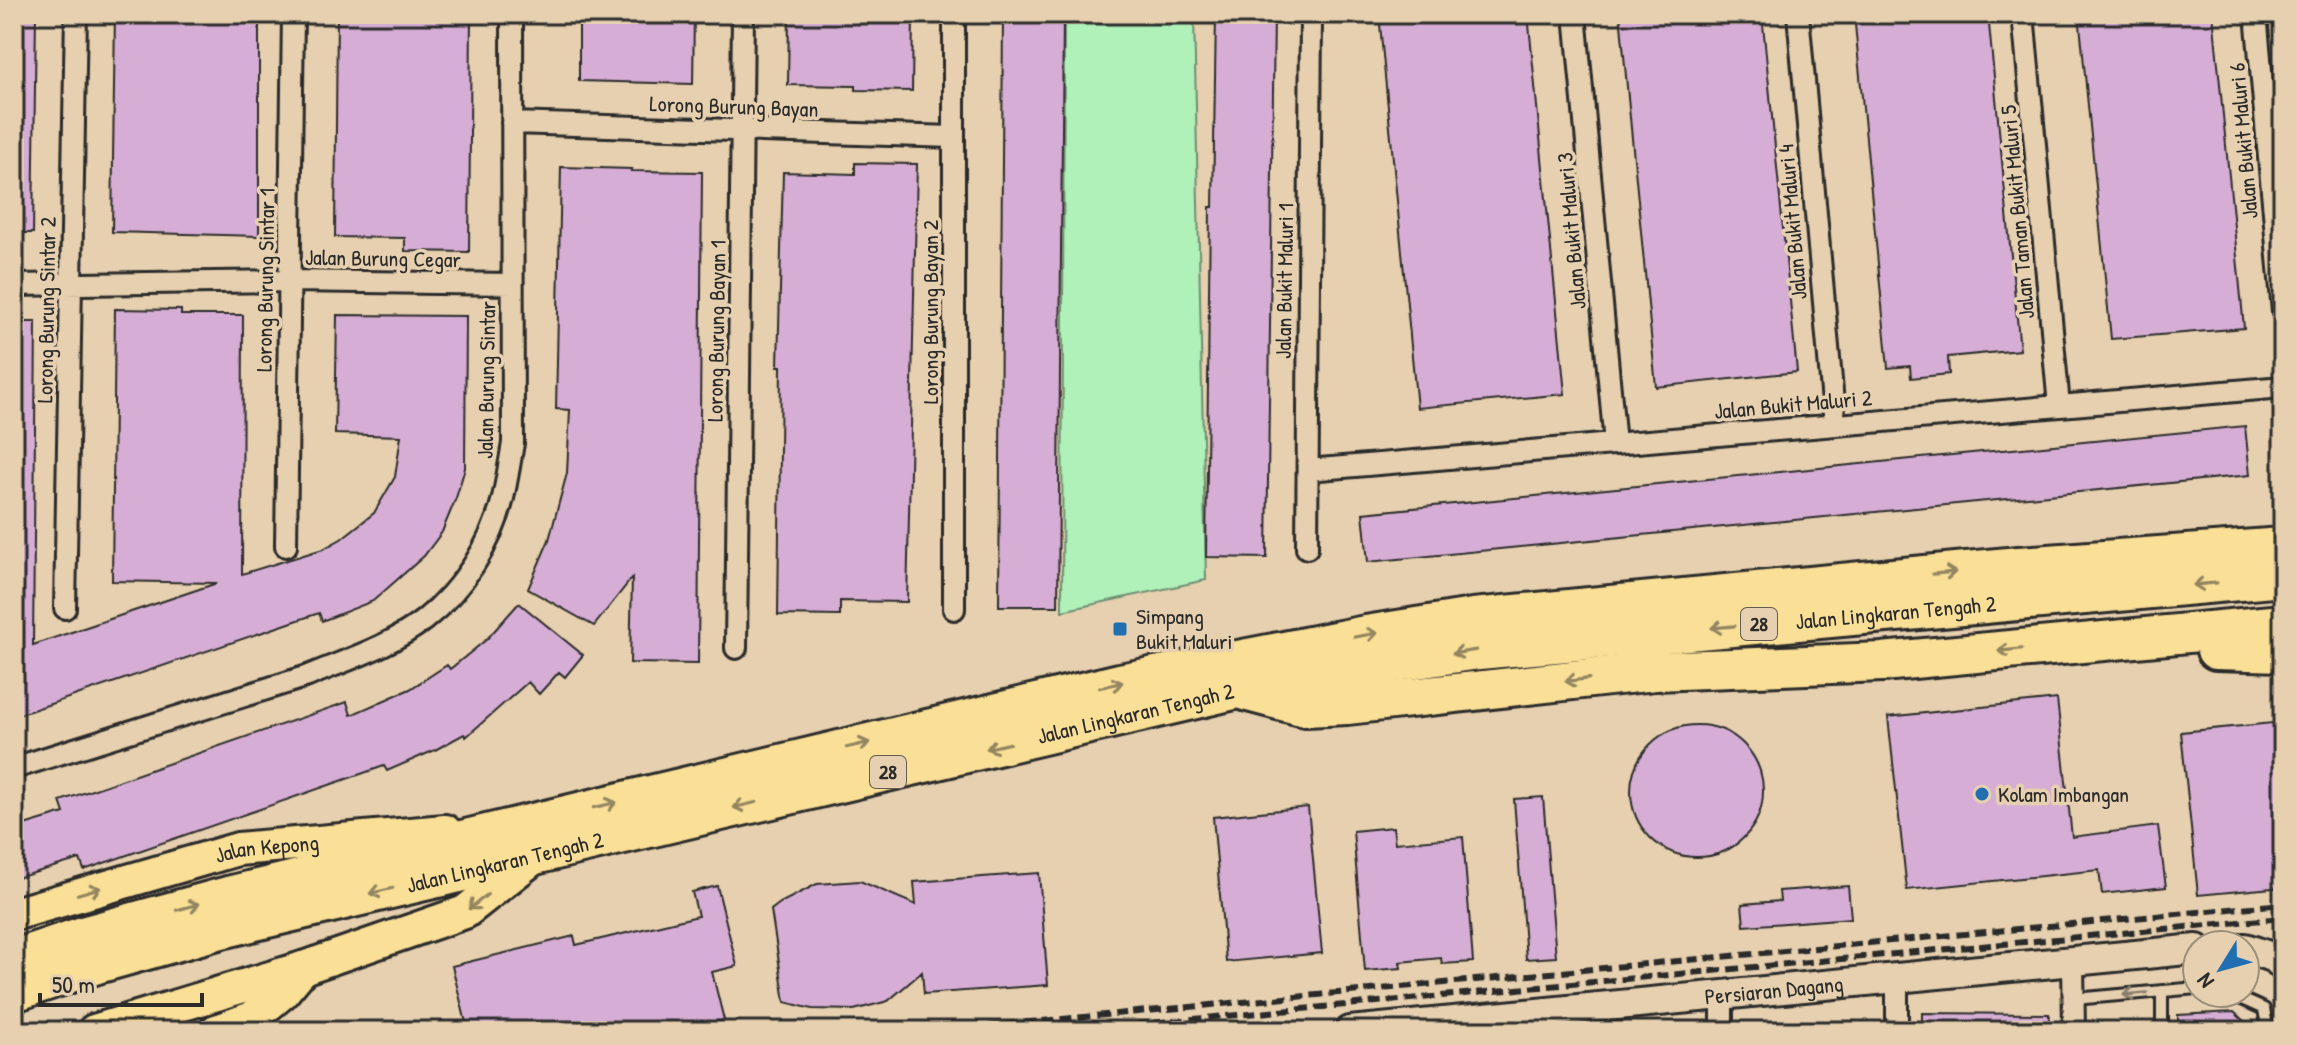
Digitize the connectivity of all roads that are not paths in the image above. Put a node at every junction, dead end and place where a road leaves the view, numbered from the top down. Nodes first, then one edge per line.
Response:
1 (76, 14) edge
2 (293, 14) edge
3 (512, 14) edge
4 (743, 14) edge
5 (954, 14) edge
6 (1311, 14) edge
7 (1575, 14) edge
8 (1798, 14) edge
9 (2023, 14) edge
10 (2256, 14) edge
11 (512, 123) junction
12 (742, 130) junction
13 (954, 137) junction
14 (289, 281) junction
15 (71, 283) junction
16 (512, 284) junction
17 (14, 285) edge
18 (2283, 312) edge
19 (2283, 387) edge
20 (2059, 406) junction
21 (1835, 425) junction
22 (1615, 444) junction
23 (1308, 470) junction
24 (286, 546) dead end
25 (2283, 547) edge
26 (1307, 548) dead end
27 (2283, 577) edge
28 (65, 608) dead end
29 (954, 609) dead end
30 (2283, 624) edge
31 (2057, 645) junction
32 (736, 648) dead end
33 (2283, 652) edge
34 (1238, 689) junction
35 (14, 768) edge
36 (534, 839) junction
37 (14, 914) edge
38 (2283, 941) edge
39 (2261, 944) edge
40 (91, 950) junction
41 (2181, 951) edge
42 (2261, 953) edge
43 (14, 959) edge
44 (2073, 961) junction
45 (2283, 966) edge
46 (303, 968) junction
47 (1897, 979) junction
48 (2181, 989) edge
49 (2162, 991) junction
50 (14, 992) edge
51 (1722, 995) junction
52 (2074, 999) junction
53 (2261, 1008) edge
54 (1545, 1022) edge
55 (1360, 1030) edge
56 (94, 1031) edge
57 (216, 1031) edge
58 (1350, 1031) edge
59 (1722, 1031) edge
60 (1897, 1031) edge
61 (2074, 1031) edge
62 (2162, 1031) edge
63 (2268, 1031) edge

1 - 15 street, Lorong Burung Sintar 2
2 - 14 street, Lorong Burung Sintar 1
3 - 11 street, Jalan Burung Sintar
4 - 12 street, Lorong Burung Bayan 1
5 - 13 street, Lorong Burung Bayan 2
6 - 23 street, Jalan Bukit Maluri 1
7 - 22 street, Jalan Bukit Maluri 3
8 - 21 street, Jalan Bukit Maluri 4
9 - 20 street, Jalan Taman Bukit Maluri 5
10 - 18 street, Jalan Bukit Maluri 6
11 - 12 street, Lorong Burung Bayan
11 - 16 street, Jalan Burung Sintar
12 - 13 street, Lorong Burung Bayan
12 - 32 street, Lorong Burung Bayan 1
13 - 29 street, Lorong Burung Bayan 2
14 - 15 street, Jalan Burung Cegar
14 - 16 street, Jalan Burung Cegar
14 - 24 street, Lorong Burung Sintar 1
15 - 17 street, Jalan Burung Cegar
15 - 28 street, Lorong Burung Sintar 2
16 - 35 street, Jalan Burung Sintar
19 - 20 street, Jalan Bukit Maluri 2
20 - 21 street, Jalan Bukit Maluri 2
21 - 22 street, Jalan Bukit Maluri 2
22 - 23 street, Jalan Bukit Maluri 2
23 - 26 street, Jalan Bukit Maluri 1
36 -> 25 highway, Jalan Lingkaran Tengah 2 / 28
27 -> 34 highway, Jalan Lingkaran Tengah 2 / 28
30 - 31 highway
31 - 33 highway
31 -> 34 highway
34 -> 36 highway, Jalan Lingkaran Tengah 2 / 28
37 -> 36 main road, Jalan Kepong
36 - 40 highway, Jalan Lingkaran Tengah 2 / 28
36 -> 46 main road
38 - 39 main road
40 - 43 highway, Jalan Lingkaran Tengah 2 / 28
40 - 50 highway, Jalan Lingkaran Tengah 2 / 28
41 - 44 main road, Persiaran Dagang
42 - 45 main road
44 - 47 main road, Persiaran Dagang
44 - 52 street
46 - 56 main road
46 - 57 main road
47 - 51 main road, Persiaran Dagang
47 - 60 street
48 - 49 lane
49 -> 52 lane
49 - 62 lane
51 - 54 main road, Persiaran Dagang
51 - 59 street
52 - 61 street
53 - 63 lane
54 - 55 main road, Persiaran Dagang
55 - 58 main road, Persiaran Dagang

